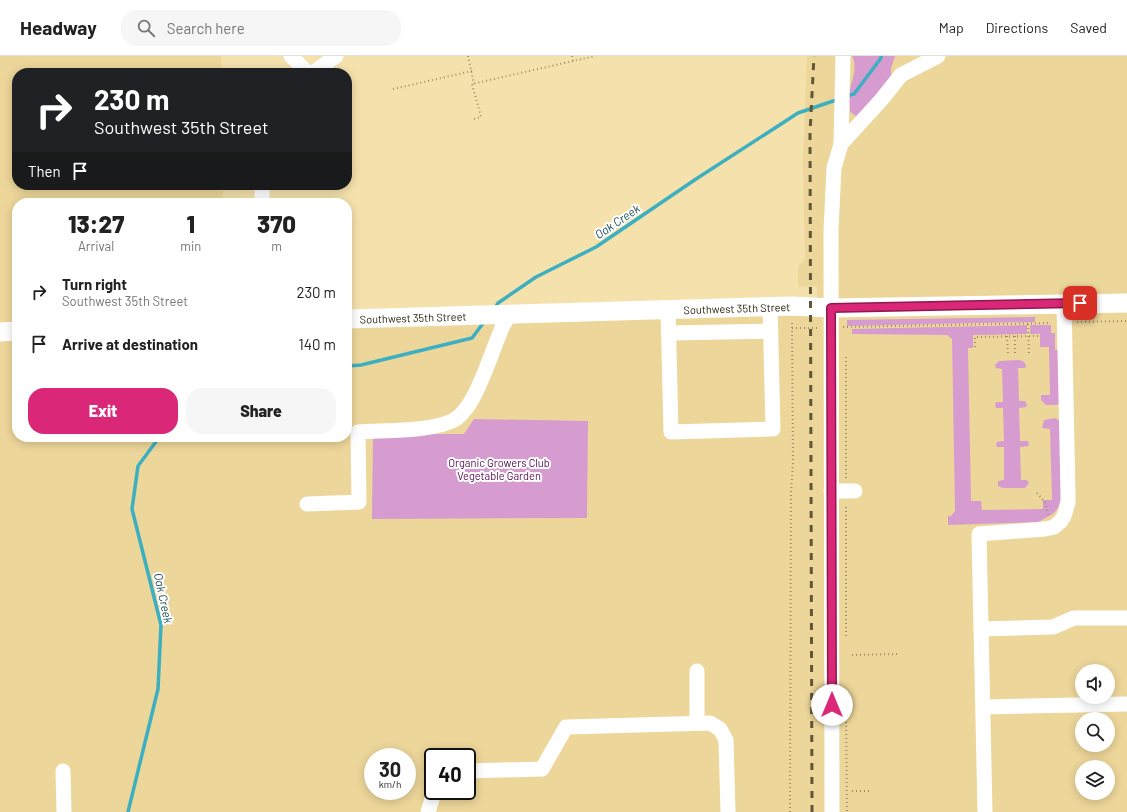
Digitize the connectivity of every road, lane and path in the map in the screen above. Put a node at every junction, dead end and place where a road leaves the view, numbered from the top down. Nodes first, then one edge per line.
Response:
1 (291, 56) edge
2 (336, 56) edge
3 (468, 56) edge
4 (572, 56) edge
5 (595, 56) edge
6 (938, 56) edge
7 (843, 60) edge
8 (573, 61) junction
9 (303, 68) edge
10 (320, 68) edge
11 (472, 71) junction
12 (474, 84) junction
13 (393, 89) dead end
14 (474, 119) dead end
15 (841, 144) junction
16 (1127, 303) edge
17 (1064, 304) junction
18 (770, 306) junction
19 (792, 306) junction
20 (831, 308) junction
21 (668, 309) junction
22 (504, 314) junction
23 (352, 319) edge
24 (1127, 321) edge
25 (1065, 323) junction
26 (1028, 324) junction
27 (792, 328) junction
28 (831, 328) junction
29 (12, 331) edge
30 (771, 331) junction
31 (0, 332) edge
32 (668, 333) junction
33 (1007, 336) junction
34 (1015, 336) junction
35 (1029, 336) junction
36 (1039, 336) dead end
37 (975, 347) dead end
38 (1008, 355) dead end
39 (1015, 355) dead end
40 (1029, 355) dead end
41 (831, 491) junction
42 (855, 491) dead end
43 (1037, 493) dead end
44 (307, 504) dead end
45 (1054, 527) junction
46 (1127, 618) edge
47 (981, 629) junction
48 (898, 654) dead end
49 (852, 655) dead end
50 (697, 671) dead end
51 (1127, 704) edge
52 (983, 707) junction
53 (697, 723) junction
54 (476, 771) edge
55 (63, 772) dead end
56 (852, 791) dead end
57 (870, 791) dead end
58 (432, 800) edge
59 (64, 812) edge
60 (428, 812) edge
61 (728, 812) edge
62 (790, 812) edge
63 (832, 812) edge
64 (985, 812) edge

1 - 9 street
2 - 10 street
3 - 11 path
4 - 8 path
5 - 8 path
6 - 15 street
7 - 15 street
8 - 12 path
11 - 12 path
11 - 13 path
12 - 14 path
15 - 20 street
16 - 17 main road, Southwest 35th Street
17 - 20 main road, Southwest 35th Street
17 - 25 street
18 - 19 main road, Southwest 35th Street
18 - 21 main road, Southwest 35th Street
18 - 30 street
19 - 20 main road, Southwest 35th Street
19 - 27 path
20 - 28 street
21 - 22 main road, Southwest 35th Street
21 - 32 street
22 - 23 main road, Southwest 35th Street
22 - 44 street
24 - 25 path
25 - 26 path
25 - 45 street
26 - 28 path
26 - 35 path
27 - 28 path
27 - 62 path
28 - 41 street
29 - 31 main road
30 - 32 street
30 - 32 street
33 - 34 path
33 - 37 path
33 - 38 path
34 - 35 path
34 - 39 path
35 - 36 path
35 - 40 path
41 - 42 street
41 - 63 street
43 - 45 path
45 - 47 street
46 - 47 street
47 - 52 street
48 - 49 path
50 - 53 street
51 - 52 street
52 - 64 street
53 - 54 street
53 - 61 street
55 - 59 street
56 - 57 path
58 - 60 street

